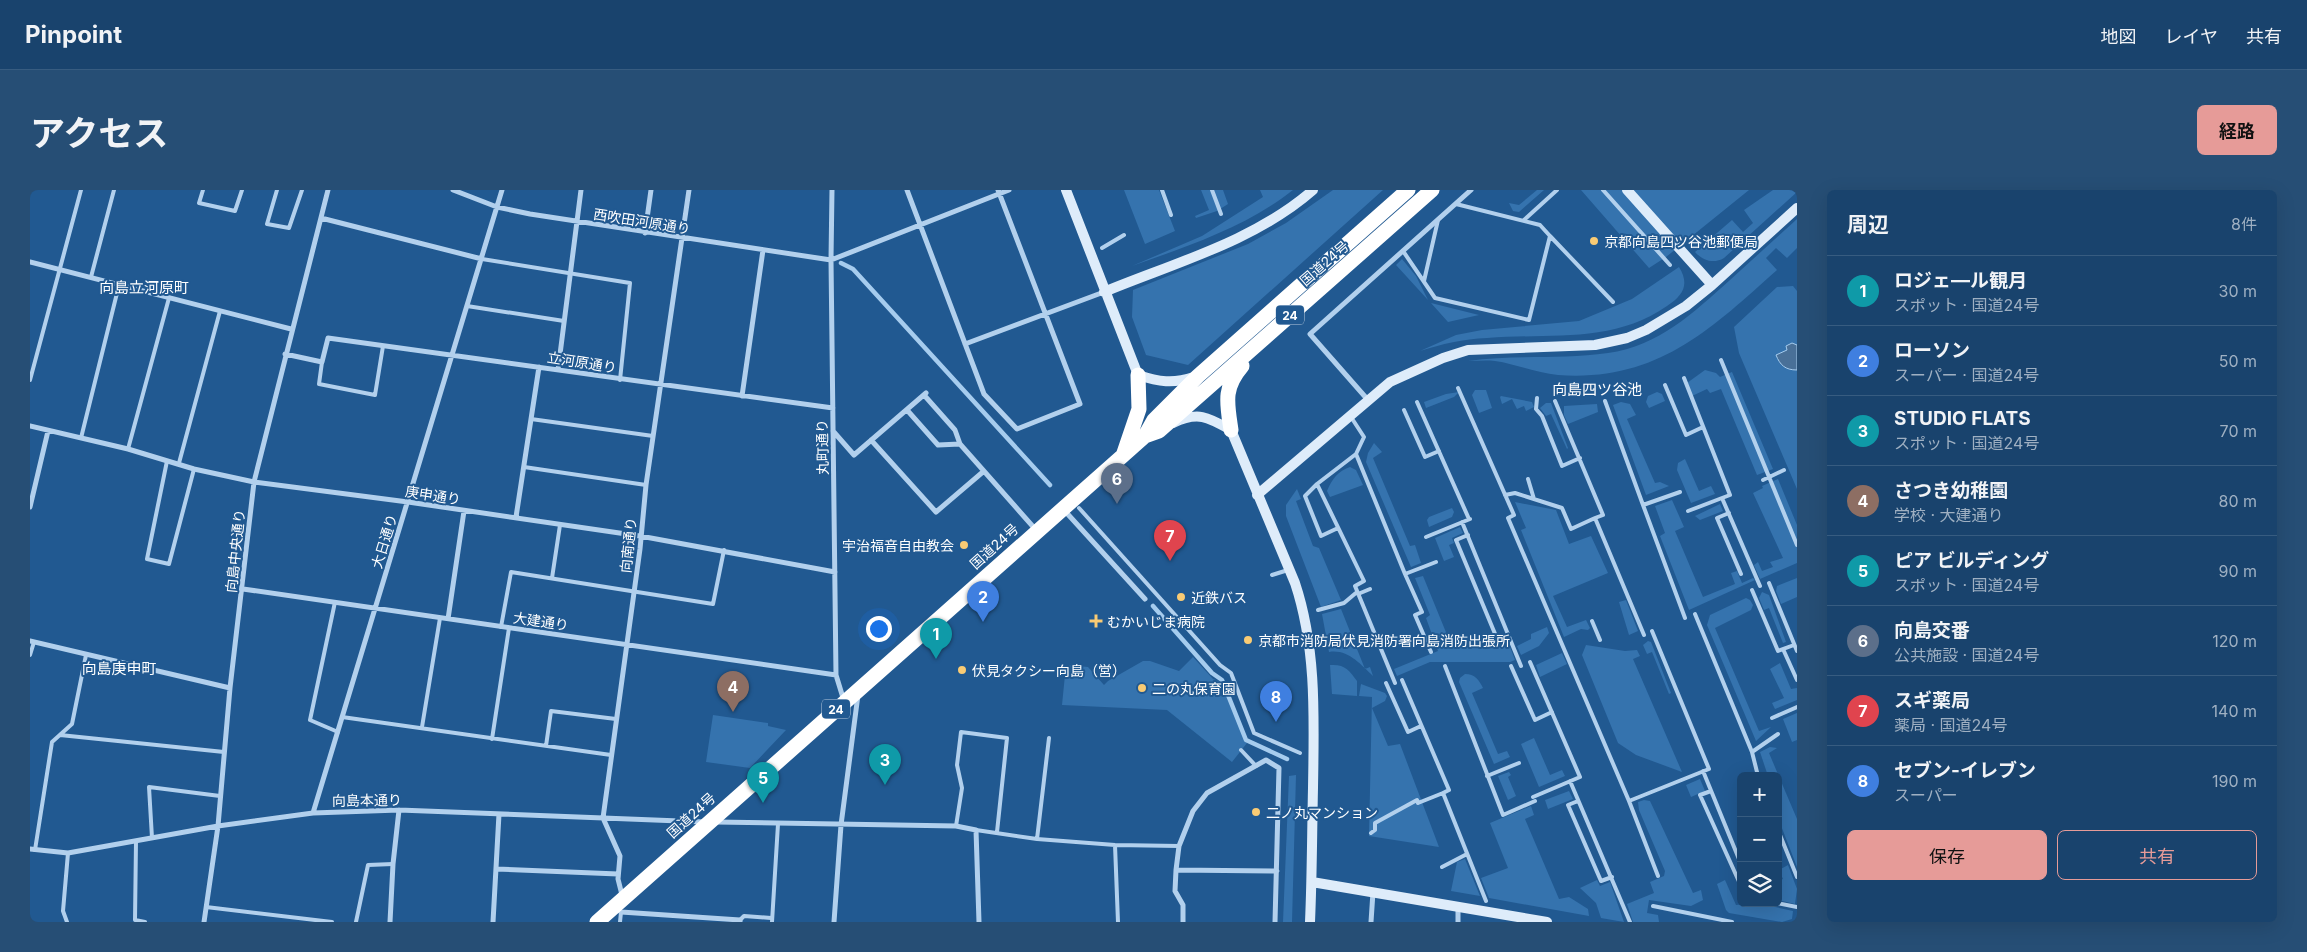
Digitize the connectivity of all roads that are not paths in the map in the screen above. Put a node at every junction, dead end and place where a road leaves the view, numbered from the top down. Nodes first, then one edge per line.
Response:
1 (81, 190) edge
2 (114, 190) edge
3 (203, 190) edge
4 (242, 190) edge
5 (276, 190) edge
6 (302, 190) edge
7 (328, 190) edge
8 (453, 190) edge
9 (502, 190) edge
10 (581, 190) edge
11 (651, 190) edge
12 (689, 190) edge
13 (832, 190) edge
14 (907, 190) edge
15 (1009, 190) edge
16 (1066, 190) edge
17 (1162, 190) edge
18 (1212, 190) edge
19 (1313, 190) edge
20 (1408, 190) edge
21 (1432, 190) edge
22 (1471, 190) edge
23 (1557, 190) edge
24 (1603, 190) edge
25 (1626, 190) edge
26 (999, 192) edge
27 (1456, 204) junction
28 (497, 207) junction
29 (1797, 208) edge
30 (1171, 214) dead end
31 (1221, 214) dead end
32 (321, 218) junction
33 (1438, 219) junction
34 (1524, 220) junction
35 (576, 222) junction
36 (920, 225) junction
37 (645, 233) junction
38 (1124, 235) dead end
39 (1550, 236) junction
40 (682, 238) junction
41 (1102, 248) dead end
42 (763, 250) junction
43 (1403, 250) junction
44 (482, 258) junction
45 (831, 260) junction
46 (30, 262) edge
47 (1670, 265) dead end
48 (58, 269) junction
49 (570, 272) junction
50 (91, 277) junction
51 (1424, 281) junction
52 (1327, 282) junction
53 (119, 285) junction
54 (1712, 286) junction
55 (1104, 292) junction
56 (169, 298) junction
57 (1613, 302) dead end
58 (467, 306) junction
59 (220, 311) junction
60 (1046, 314) junction
61 (564, 321) junction
62 (291, 329) junction
63 (965, 344) junction
64 (383, 346) junction
65 (285, 354) junction
66 (453, 354) junction
67 (1721, 360) dead end
68 (322, 362) junction
69 (539, 367) junction
70 (558, 370) junction
71 (1138, 375) junction
72 (1198, 376) junction
73 (1684, 378) dead end
74 (30, 380) edge
75 (620, 380) junction
76 (662, 385) junction
77 (1665, 385) dead end
78 (1458, 388) dead end
79 (742, 396) junction
80 (1537, 398) dead end
81 (1368, 400) junction
82 (1555, 401) dead end
83 (1605, 401) dead end
84 (1417, 402) dead end
85 (833, 408) junction
86 (907, 410) junction
87 (1404, 410) dead end
88 (1350, 416) junction
89 (531, 419) junction
90 (30, 426) edge
91 (1703, 427) junction
92 (1231, 430) junction
93 (48, 431) junction
94 (833, 431) junction
95 (1152, 433) junction
96 (653, 436) junction
97 (81, 438) junction
98 (871, 440) junction
99 (960, 444) junction
100 (128, 449) junction
101 (1439, 451) junction
102 (1124, 454) junction
103 (1356, 454) junction
104 (1580, 458) junction
105 (167, 461) junction
106 (179, 463) junction
107 (524, 467) junction
108 (194, 469) junction
109 (1784, 470) dead end
110 (984, 471) junction
111 (1770, 477) junction
112 (1528, 479) dead end
113 (1763, 480) dead end
114 (254, 482) junction
115 (1318, 484) junction
116 (646, 485) junction
117 (1680, 492) dead end
118 (1257, 495) junction
119 (1505, 495) junction
120 (1722, 498) junction
121 (1534, 499) junction
122 (408, 502) junction
123 (1643, 504) junction
124 (30, 507) edge
125 (1062, 508) junction
126 (1079, 508) dead end
127 (464, 511) junction
128 (1688, 511) dead end
129 (1729, 513) junction
130 (516, 517) junction
131 (1595, 518) junction
132 (1462, 522) junction
133 (560, 525) junction
134 (1338, 528) junction
135 (1036, 531) junction
136 (1468, 535) junction
137 (640, 536) junction
138 (1426, 537) dead end
139 (1797, 545) edge
140 (724, 550) junction
141 (1436, 562) dead end
142 (1290, 570) junction
143 (835, 572) junction
144 (1405, 574) junction
145 (1741, 574) dead end
146 (1272, 575) dead end
147 (552, 578) junction
148 (1769, 583) dead end
149 (1760, 586) dead end
150 (243, 589) junction
151 (1370, 589) dead end
152 (634, 590) junction
153 (1752, 590) dead end
154 (1358, 593) junction
155 (1144, 599) dead end
156 (335, 602) junction
157 (375, 608) junction
158 (1318, 610) dead end
159 (1695, 614) dead end
160 (440, 618) junction
161 (1685, 618) dead end
162 (448, 619) junction
163 (1592, 621) dead end
164 (501, 627) junction
165 (509, 628) junction
166 (1652, 631) dead end
167 (1644, 635) dead end
168 (1509, 636) junction
169 (1600, 640) dead end
170 (32, 641) edge
171 (626, 645) junction
172 (1794, 645) junction
173 (1784, 649) junction
174 (1797, 651) edge
175 (1431, 652) dead end
176 (30, 655) edge
177 (86, 655) junction
178 (1530, 662) dead end
179 (1445, 666) dead end
180 (1512, 666) dead end
181 (1521, 666) dead end
182 (836, 675) junction
183 (1402, 680) dead end
184 (1797, 680) edge
185 (1386, 683) dead end
186 (1396, 683) dead end
187 (230, 688) junction
188 (858, 689) junction
189 (844, 702) junction
190 (1797, 707) edge
191 (1552, 712) junction
192 (342, 717) junction
193 (1772, 718) dead end
194 (616, 719) junction
195 (1422, 726) junction
196 (422, 727) junction
197 (338, 732) junction
198 (1778, 734) dead end
199 (60, 735) junction
200 (1049, 738) dead end
201 (492, 739) junction
202 (546, 746) junction
203 (1241, 750) dead end
204 (224, 752) junction
205 (1752, 752) junction
206 (1300, 753) dead end
207 (611, 755) junction
208 (1519, 763) dead end
209 (1256, 766) junction
210 (1703, 771) junction
211 (1757, 772) edge
212 (1487, 776) junction
213 (1570, 781) junction
214 (1711, 791) junction
215 (1443, 793) junction
216 (220, 796) junction
217 (1578, 801) junction
218 (1629, 801) junction
219 (399, 810) junction
220 (313, 813) junction
221 (499, 814) junction
222 (603, 818) junction
223 (708, 822) junction
224 (778, 824) junction
225 (218, 826) junction
226 (841, 826) junction
227 (956, 826) junction
228 (976, 830) junction
229 (997, 832) junction
230 (1371, 833) dead end
231 (152, 838) junction
232 (1037, 839) junction
233 (1782, 840) edge
234 (136, 841) junction
235 (1115, 845) junction
236 (1179, 846) junction
237 (33, 850) edge
238 (68, 853) junction
239 (1467, 854) junction
240 (1740, 862) edge
241 (393, 864) junction
242 (1442, 867) dead end
243 (496, 869) junction
244 (1176, 870) junction
245 (1277, 871) junction
246 (618, 874) junction
247 (1658, 876) dead end
248 (1612, 877) junction
249 (1737, 877) edge
250 (1797, 877) edge
251 (1312, 882) junction
252 (1373, 892) junction
253 (1486, 901) dead end
254 (1782, 904) edge
255 (620, 906) junction
256 (1458, 906) junction
257 (1653, 906) dead end
258 (206, 907) junction
259 (1797, 908) edge
260 (772, 920) edge
261 (740, 921) edge
262 (68, 922) edge
263 (146, 922) edge
264 (204, 922) edge
265 (332, 922) edge
266 (356, 922) edge
267 (390, 922) edge
268 (493, 922) edge
269 (597, 922) edge
270 (620, 922) edge
271 (834, 922) edge
272 (978, 922) edge
273 (1118, 922) edge
274 (1183, 922) edge
275 (1275, 922) edge
276 (1310, 922) edge
277 (1371, 922) edge
278 (1458, 922) edge
279 (1547, 922) edge
280 (1630, 922) edge
281 (1732, 922) edge

1 - 48 lane
2 - 50 lane
3 - 4 lane
5 - 6 lane
7 - 32 street, 向島中央通り
8 - 28 street, 西吹田河原通り
9 - 28 street, 大日通り
10 - 35 street
11 - 37 street
12 - 40 street, 向南通り
13 - 45 street, 丸町通り
14 - 36 street
15 - 26 street
16 - 55 street
17 - 30 lane
18 - 31 lane
19 - 55 street
20 - 72 highway, 国道24号 / 24
21 - 52 highway, 国道24号 / 24
22 - 27 street
23 - 34 lane
24 - 47 lane
25 - 54 street
26 - 36 street
26 - 60 street
27 - 33 street
27 - 34 lane
28 - 35 street, 西吹田河原通り
28 - 44 street, 大日通り
29 - 54 street
32 - 44 street
32 - 62 street, 向島中央通り
33 - 43 street
33 - 51 lane
34 - 39 lane
35 - 37 street, 西吹田河原通り
35 - 49 street
36 - 45 street
36 - 63 street
37 - 40 street, 西吹田河原通り
38 - 41 lane
39 - 51 lane
39 - 57 lane
40 - 42 street, 西吹田河原通り
40 - 76 street, 向南通り
42 - 45 street, 西吹田河原通り
42 - 79 street
43 - 51 lane
43 - 81 street
44 - 49 lane
44 - 58 street, 大日通り
45 - 85 street, 丸町通り
46 - 48 street
48 - 50 street
48 - 74 lane
49 - 61 street
49 - 75 lane
50 - 53 street
52 - 92 highway, 24
52 - 95 highway, 国道24号 / 24
53 - 56 street
53 - 97 lane
54 - 81 street
55 - 60 street
55 - 71 street
56 - 59 street
56 - 100 lane
58 - 61 lane
58 - 66 street, 大日通り
59 - 62 street
59 - 106 lane
60 - 63 street
60 - 63 street
61 - 70 street
62 - 65 street, 向島中央通り
64 - 66 street, 立河原通り
64 - 68 street, 立河原通り
64 - 68 lane
65 - 68 street
65 - 114 street, 向島中央通り
66 - 69 street, 立河原通り
66 - 122 street, 大日通り
67 - 111 lane
69 - 70 street, 立河原通り
69 - 89 street
70 - 75 street, 立河原通り
71 - 72 street
71 - 102 highway
72 - 95 highway, 国道24号 / 24
73 - 91 lane
75 - 76 street, 立河原通り
76 - 79 street, 立河原通り
76 - 96 street, 向南通り
77 - 91 lane
78 - 119 lane
79 - 85 street, 立河原通り
80 - 104 lane
81 - 88 street
82 - 104 lane
83 - 123 lane
84 - 101 lane
85 - 94 street, 丸町通り
86 - 98 street
86 - 99 street
86 - 99 street
87 - 101 lane
88 - 103 lane
88 - 118 street
89 - 96 lane
89 - 107 street
90 - 93 street, 庚申通り
91 - 120 lane
92 - 95 street
92 - 118 street
93 - 97 street, 庚申通り
93 - 124 street
94 - 98 street
94 - 143 street, 丸町通り
95 - 102 highway, 国道24号 / 24
96 - 116 street, 向南通り
97 - 100 street, 庚申通り
98 - 110 street
99 - 110 street
100 - 105 street, 庚申通り
101 - 132 lane
102 - 125 highway, 国道24号 / 24
103 - 115 lane
103 - 144 lane
104 - 131 lane
105 - 106 street, 庚申通り
105 - 108 lane
106 - 108 street, 庚申通り
107 - 116 lane
107 - 130 street
108 - 114 street, 庚申通り
109 - 111 lane
110 - 135 street
111 - 113 lane
111 - 139 lane
112 - 121 lane
114 - 122 street, 庚申通り
114 - 150 street, 向島中央通り
115 - 134 lane
115 - 134 lane
116 - 137 street, 向南通り
117 - 123 lane
118 - 142 street
119 - 121 lane
119 - 218 lane
120 - 128 lane
120 - 129 lane
121 - 131 lane
122 - 127 street, 庚申通り
122 - 157 street, 大日通り
123 - 161 lane
125 - 135 highway, 国道24号 / 24
125 - 155 street
126 - 206 lane
127 - 130 street, 庚申通り
127 - 162 street
129 - 145 lane
129 - 149 lane
130 - 133 street, 庚申通り
131 - 167 lane
132 - 136 lane
132 - 138 lane
133 - 137 street, 庚申通り
133 - 147 lane
134 - 154 lane
135 - 188 highway, 国道24号 / 24
136 - 168 lane
136 - 168 lane
137 - 140 street, 庚申通り
137 - 152 street, 向南通り
140 - 143 street, 庚申通り
140 - 152 lane
141 - 144 lane
142 - 146 lane
142 - 251 street
143 - 182 street, 丸町通り
144 - 175 lane
147 - 152 lane
147 - 164 lane
148 - 172 lane
150 - 156 street, 大建通り
150 - 187 street, 向島中央通り
151 - 154 lane
152 - 171 street, 向南通り
153 - 173 lane
154 - 158 lane
154 - 186 lane
156 - 157 street, 大建通り
156 - 197 lane
157 - 160 street, 大建通り
157 - 192 street, 大日通り
159 - 205 lane
160 - 162 street, 大建通り
160 - 196 lane
162 - 164 street, 大建通り
163 - 169 lane
164 - 165 street, 大建通り
165 - 171 street, 大建通り
165 - 201 lane
166 - 210 lane
168 - 181 lane
170 - 176 lane
170 - 177 street
171 - 182 street, 大建通り
171 - 194 street, 向南通り
172 - 173 lane
172 - 174 lane
173 - 184 lane
177 - 187 street
177 - 199 lane
178 - 191 lane
179 - 212 lane
180 - 191 lane
182 - 189 street, 丸町通り
183 - 195 lane
185 - 195 lane
187 - 204 street, 向島中央通り
188 - 189 highway, 国道24号 / 24
188 - 226 street
189 - 223 highway, 国道24号 / 24
190 - 193 lane
191 - 213 lane
192 - 196 lane
192 - 197 street, 大日通り
194 - 202 lane
194 - 207 street, 向南通り
195 - 215 lane
196 - 201 lane
197 - 220 street, 大日通り
198 - 205 lane
199 - 204 lane
199 - 237 lane
200 - 232 lane
201 - 202 lane
202 - 207 lane
203 - 209 lane
204 - 216 street, 向島中央通り
205 - 211 lane
207 - 222 street, 向南通り
208 - 212 lane
209 - 236 street
209 - 245 street
210 - 214 lane
210 - 218 lane
212 - 213 lane
213 - 217 lane
214 - 240 lane
214 - 249 lane
215 - 230 lane
215 - 239 lane
216 - 225 street, 向島中央通り
216 - 231 lane
217 - 248 lane
217 - 248 lane
218 - 247 lane
219 - 220 street, 向島本通り
219 - 221 street, 向島本通り
219 - 241 street
220 - 225 street, 向島本通り
221 - 222 street, 向島本通り
221 - 243 street
222 - 223 street, 向島本通り
222 - 246 street
223 - 224 street, 向島本通り
223 - 255 highway, 国道24号 / 24
224 - 226 street, 向島本通り
224 - 260 lane
225 - 231 street, 向島本通り
225 - 258 street, 向島中央通り
226 - 227 street, 向島本通り
226 - 271 street
227 - 228 street, 向島本通り
227 - 229 lane
228 - 229 lane
228 - 272 street
229 - 232 lane
231 - 234 street, 向島本通り
232 - 235 lane
233 - 250 lane
234 - 238 street, 向島本通り
234 - 263 lane
235 - 236 lane
235 - 273 lane
236 - 244 street
237 - 238 street, 向島本通り
238 - 262 lane
239 - 242 lane
239 - 253 lane
241 - 266 lane
241 - 267 street
243 - 246 street
243 - 268 street
244 - 245 street
244 - 274 street
245 - 275 street
246 - 255 street
248 - 280 lane
251 - 252 street
251 - 276 street
252 - 256 street
252 - 277 street
254 - 259 lane
255 - 261 street
255 - 269 highway, 国道24号 / 24
255 - 270 lane
256 - 278 street
256 - 279 street
257 - 281 lane
258 - 264 street, 向島中央通り
258 - 265 lane
260 - 261 lane

